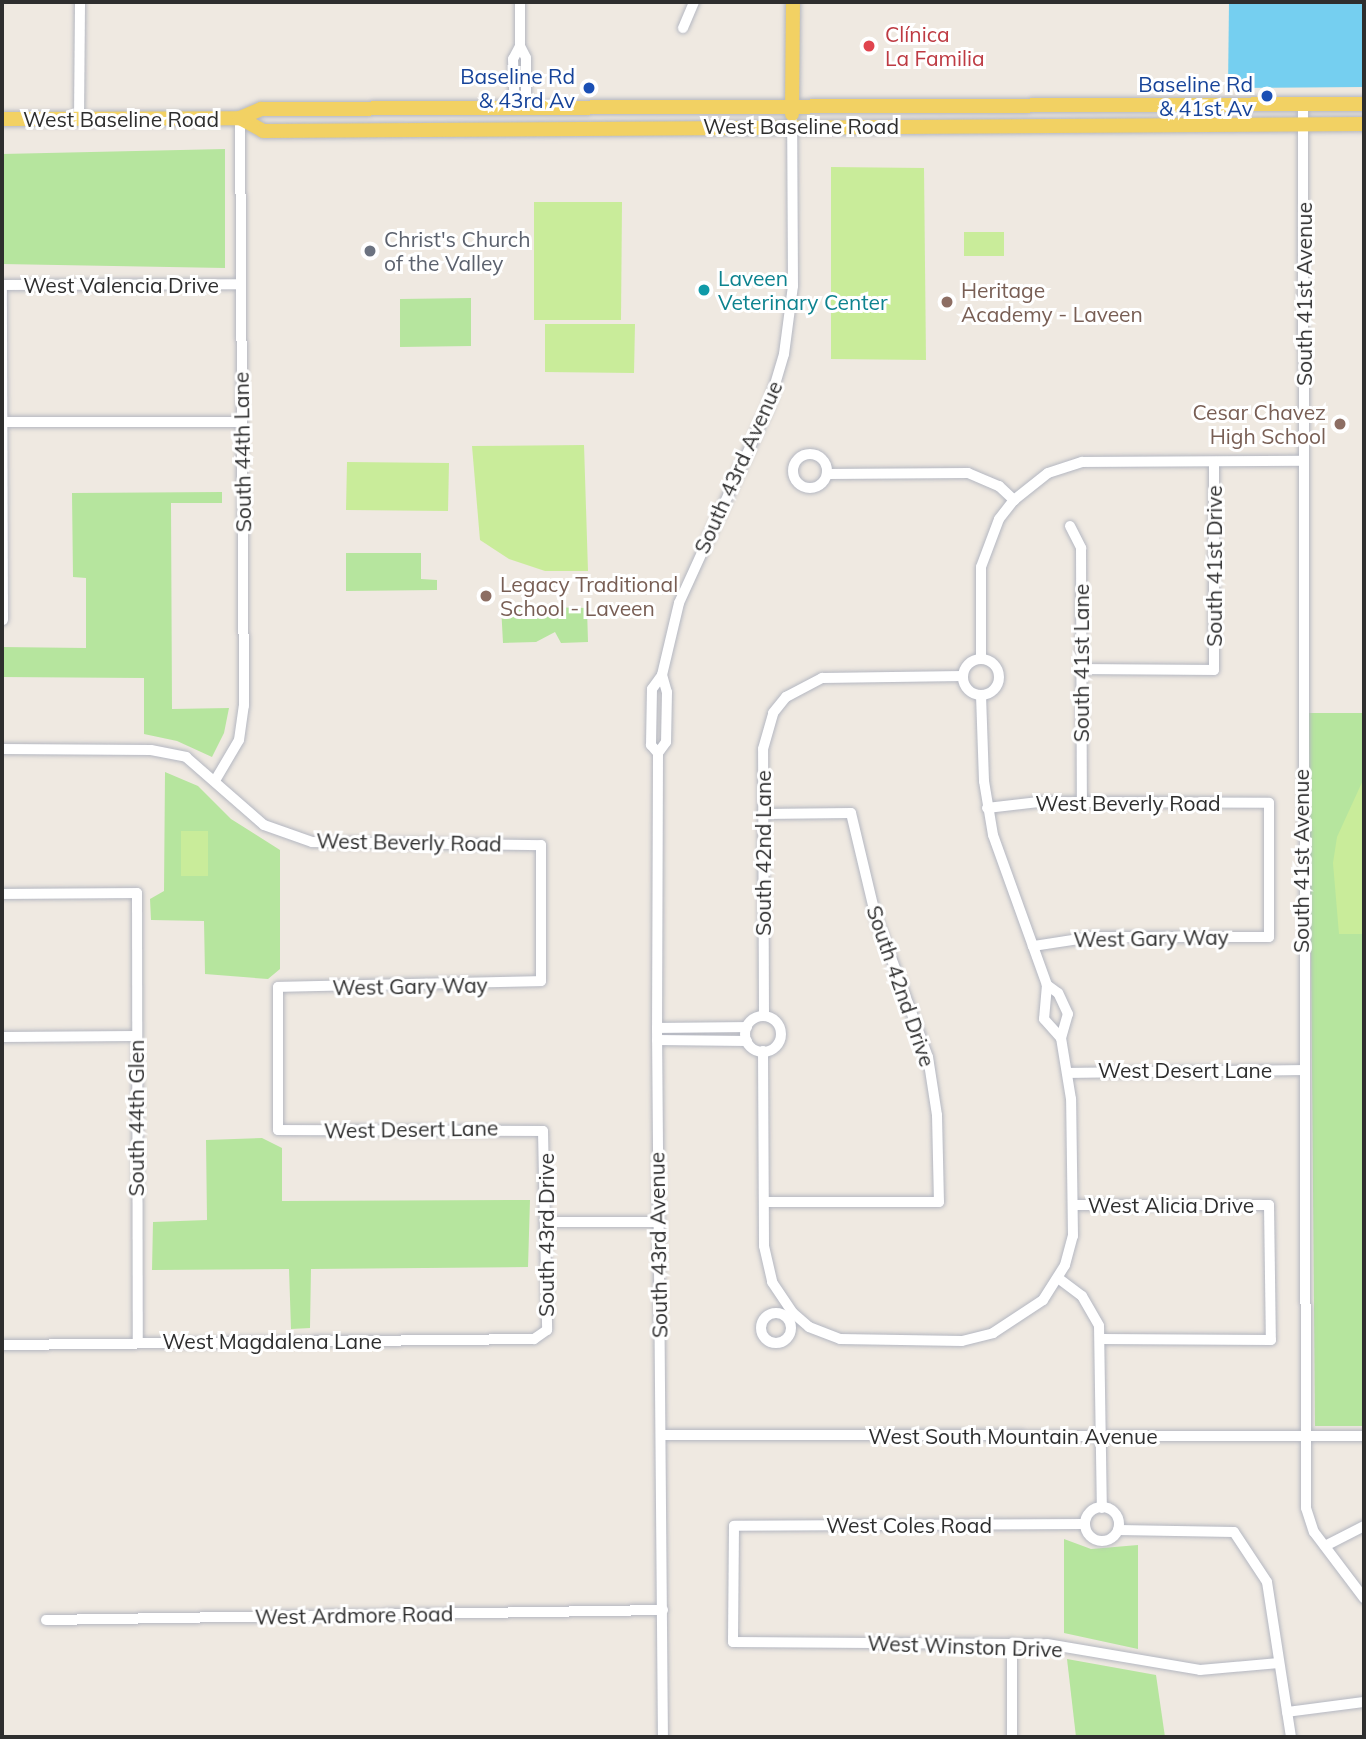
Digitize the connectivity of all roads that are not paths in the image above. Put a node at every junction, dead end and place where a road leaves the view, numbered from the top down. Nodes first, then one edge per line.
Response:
1 (80, 2) edge
2 (520, 2) edge
3 (694, 2) edge
4 (793, 2) edge
5 (682, 28) dead end
6 (1364, 104) edge
7 (1303, 105) junction
8 (520, 109) junction
9 (792, 116) junction
10 (240, 118) junction
11 (2, 119) edge
12 (79, 119) junction
13 (1303, 124) junction
14 (1364, 124) edge
15 (241, 284) junction
16 (2, 285) edge
17 (2, 422) edge
18 (240, 422) junction
19 (1304, 461) junction
20 (1214, 462) junction
21 (827, 474) dead end
22 (1014, 500) junction
23 (1070, 526) dead end
24 (3, 620) edge
25 (981, 659) junction
26 (1082, 669) junction
27 (963, 676) junction
28 (981, 695) junction
29 (2, 749) edge
30 (216, 779) junction
31 (1082, 803) junction
32 (987, 808) junction
33 (762, 814) junction
34 (2, 894) edge
35 (1269, 937) joint
36 (1032, 946) junction
37 (541, 981) joint
38 (1047, 985) junction
39 (764, 1016) junction
40 (747, 1027) junction
41 (657, 1028) junction
42 (136, 1036) junction
43 (2, 1037) edge
44 (1061, 1038) junction
45 (657, 1040) junction
46 (747, 1041) junction
47 (763, 1051) junction
48 (1302, 1070) junction
49 (1068, 1073) junction
50 (278, 1130) joint
51 (543, 1131) joint
52 (764, 1202) junction
53 (1073, 1205) junction
54 (546, 1222) junction
55 (657, 1222) junction
56 (1058, 1278) junction
57 (542, 1337) joint
58 (1100, 1339) junction
59 (138, 1342) junction
60 (2, 1345) edge
61 (662, 1435) junction
62 (1305, 1436) junction
63 (1364, 1436) edge
64 (1102, 1437) junction
65 (1102, 1507) junction
66 (1085, 1524) junction
67 (1364, 1526) edge
68 (1118, 1530) junction
69 (1325, 1546) junction
70 (1364, 1598) edge
71 (663, 1610) junction
72 (46, 1620) dead end
73 (733, 1642) joint
74 (1012, 1643) junction
75 (1279, 1663) junction
76 (1364, 1702) edge
77 (1287, 1712) junction
78 (663, 1737) edge
79 (1012, 1737) edge
80 (1291, 1737) edge

1 - 12 street
2 - 8 street
3 - 5 street
4 - 9 main road, South 43rd Avenue
6 - 7 main road, West Baseline Road
7 - 9 main road, West Baseline Road
7 - 13 street, South 41st Avenue
8 - 9 main road, West Baseline Road
8 - 10 main road, West Baseline Road
9 - 10 main road, West Baseline Road
9 - 13 main road, West Baseline Road
9 - 41 street, South 43rd Avenue
10 - 12 main road, West Baseline Road
10 - 15 street, South 44th Lane
11 - 12 main road, West Baseline Road
13 - 14 main road, West Baseline Road
13 - 19 street, South 41st Avenue
15 - 16 street, West Valencia Drive
15 - 18 street, South 44th Lane
16 - 17 street
17 - 18 street
17 - 24 street
18 - 30 street, South 44th Lane
19 - 20 street
19 - 48 street, South 41st Avenue
20 - 22 street
20 - 26 street, South 41st Drive
21 - 22 street
22 - 25 street
23 - 26 street, South 41st Lane
25 - 27 street
25 - 28 street
26 - 31 street, South 41st Lane
27 - 28 street
27 - 33 street, South 42nd Lane
28 - 32 street
29 - 30 street, West Beverly Road
30 - 37 street, West Beverly Road
31 - 32 street, West Beverly Road
31 - 35 street, West Beverly Road
32 - 36 street
33 - 39 street, South 42nd Lane
33 - 52 street, South 42nd Drive
34 - 42 street, South 44th Glen
35 - 36 street, West Gary Way
36 - 38 street
37 - 50 street, West Gary Way
38 - 44 street
38 - 44 street
39 - 40 street
39 - 47 street, South 42nd Lane
40 - 41 street
40 - 46 street
41 - 45 street, South 43rd Avenue
42 - 43 street
42 - 59 street, South 44th Glen
44 - 49 street
45 - 46 street
45 - 55 street, South 43rd Avenue
46 - 47 street
47 - 52 street
48 - 49 street, West Desert Lane
48 - 62 street, South 41st Avenue
49 - 53 street
50 - 51 street, West Desert Lane
51 - 54 street, South 43rd Drive
52 - 56 street
53 - 56 street
53 - 58 street, West Alicia Drive
54 - 55 street
54 - 57 street, South 43rd Drive
55 - 61 street, South 43rd Avenue
56 - 58 street
57 - 59 street, West Magdalena Lane
58 - 64 street
59 - 60 street, West Magdalena Lane
61 - 64 street, West South Mountain Avenue
61 - 71 street, South 43rd Avenue
62 - 63 street, West South Mountain Avenue
62 - 64 street, West South Mountain Avenue
62 - 69 street, South 41st Avenue
64 - 65 street
65 - 66 street
65 - 68 street
66 - 68 street, West Coles Road
66 - 73 street, West Coles Road
67 - 69 street
68 - 75 street, West Coles Road
69 - 70 street, South 41st Avenue
71 - 72 street, West Ardmore Road
71 - 78 street, South 43rd Avenue
73 - 74 street, West Winston Drive
74 - 75 street, West Winston Drive
74 - 79 street
75 - 77 street
76 - 77 street
77 - 80 street

